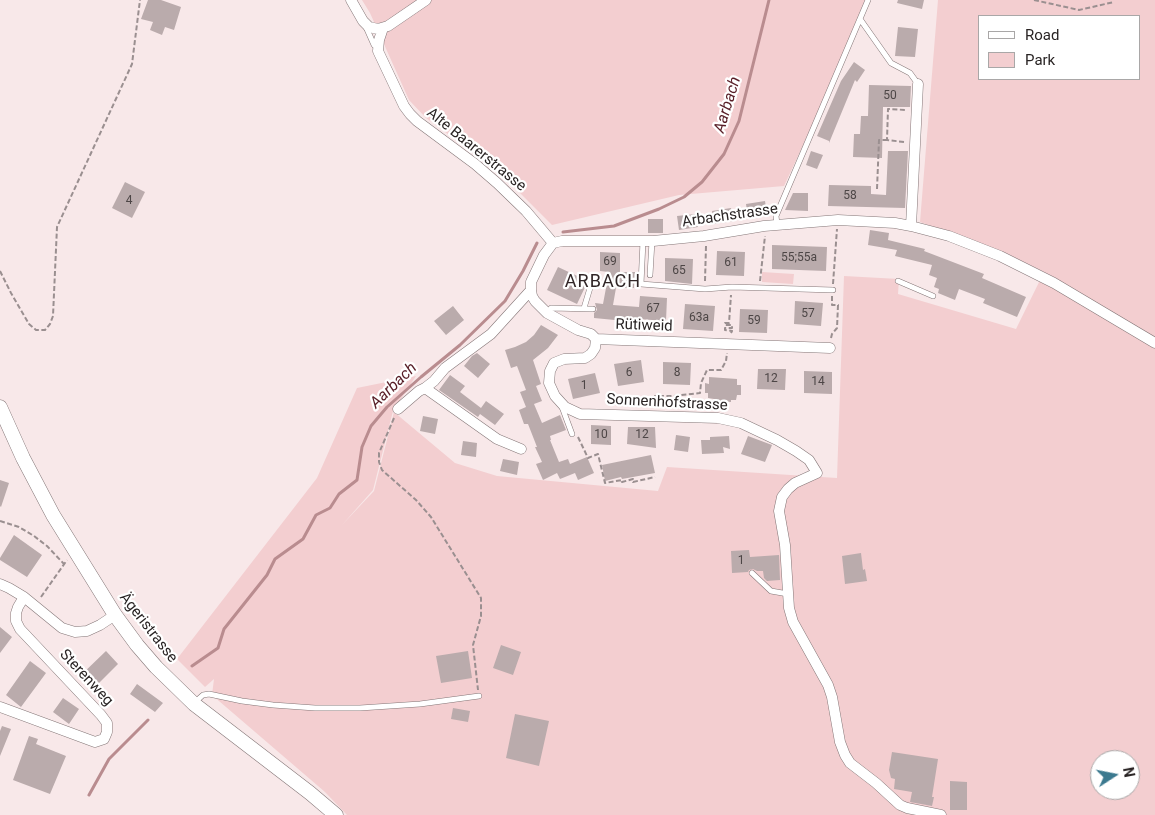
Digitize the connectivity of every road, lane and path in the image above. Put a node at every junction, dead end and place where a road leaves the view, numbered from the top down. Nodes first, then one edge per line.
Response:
1 (140, 0) edge
2 (351, 0) edge
3 (426, 0) edge
4 (868, 0) edge
5 (1034, 0) edge
6 (1114, 2) dead end
7 (860, 19) junction
8 (366, 24) junction
9 (383, 28) junction
10 (378, 47) junction
11 (918, 84) joint
12 (917, 111) junction
13 (887, 140) junction
14 (915, 142) junction
15 (877, 189) dead end
16 (777, 224) junction
17 (911, 226) junction
18 (837, 227) dead end
19 (765, 234) dead end
20 (648, 241) junction
21 (553, 243) junction
22 (706, 244) dead end
23 (0, 271) edge
24 (650, 274) dead end
25 (834, 274) dead end
26 (761, 275) dead end
27 (704, 276) dead end
28 (898, 281) dead end
29 (590, 288) dead end
30 (531, 290) junction
31 (833, 290) dead end
32 (933, 296) dead end
33 (731, 298) dead end
34 (832, 305) dead end
35 (584, 308) junction
36 (593, 309) dead end
37 (547, 313) junction
38 (724, 333) dead end
39 (832, 334) dead end
40 (596, 339) junction
41 (1155, 343) edge
42 (728, 348) dead end
43 (830, 348) dead end
44 (425, 388) junction
45 (561, 402) junction
46 (0, 406) edge
47 (398, 409) joint
48 (656, 412) dead end
49 (572, 434) dead end
50 (521, 450) dead end
51 (588, 458) dead end
52 (655, 477) dead end
53 (0, 521) edge
54 (752, 573) dead end
55 (0, 584) edge
56 (788, 594) junction
57 (24, 597) junction
58 (41, 598) dead end
59 (115, 615) junction
60 (479, 696) joint
61 (194, 704) junction
62 (0, 707) edge
63 (336, 815) edge
64 (941, 815) edge

1 - 23 path
2 - 8 street, Alte Baarerstrasse
3 - 9 street
4 - 7 lane
5 - 6 path
7 - 11 lane
7 - 16 lane
8 - 9 street
8 - 10 lane, Alte Baarerstrasse
9 - 10 street
10 - 21 street, Alte Baarerstrasse
11 - 12 street
12 - 13 path
12 - 14 street
13 - 14 path
13 - 15 path
14 - 17 street
16 - 17 street, Arbachstrasse
16 - 20 street, Arbachstrasse
17 - 41 street, Arbachstrasse
18 - 25 path
19 - 26 path
20 - 21 street, Arbachstrasse
20 - 24 lane
20 - 31 lane
21 - 30 street
22 - 27 path
28 - 32 lane
29 - 35 lane
30 - 37 street, Rütiweid
30 - 44 street
33 - 38 path
34 - 39 path
35 - 36 lane
35 - 37 lane
37 - 40 street, Rütiweid
40 - 43 street, Rütiweid
40 - 45 street
42 - 48 path
44 - 47 street
44 - 50 street
45 - 49 lane
45 - 56 street, Sonnenhofstrasse
46 - 59 main road, Ägeristrasse
47 - 60 path
51 - 52 path
53 - 58 path
54 - 56 lane
55 - 57 street
56 - 64 street, Sonnenhofstrasse
57 - 59 street
57 - 62 street, Sterenweg
59 - 61 main road, Ägeristrasse
60 - 61 lane
61 - 63 main road, Ägeristrasse

